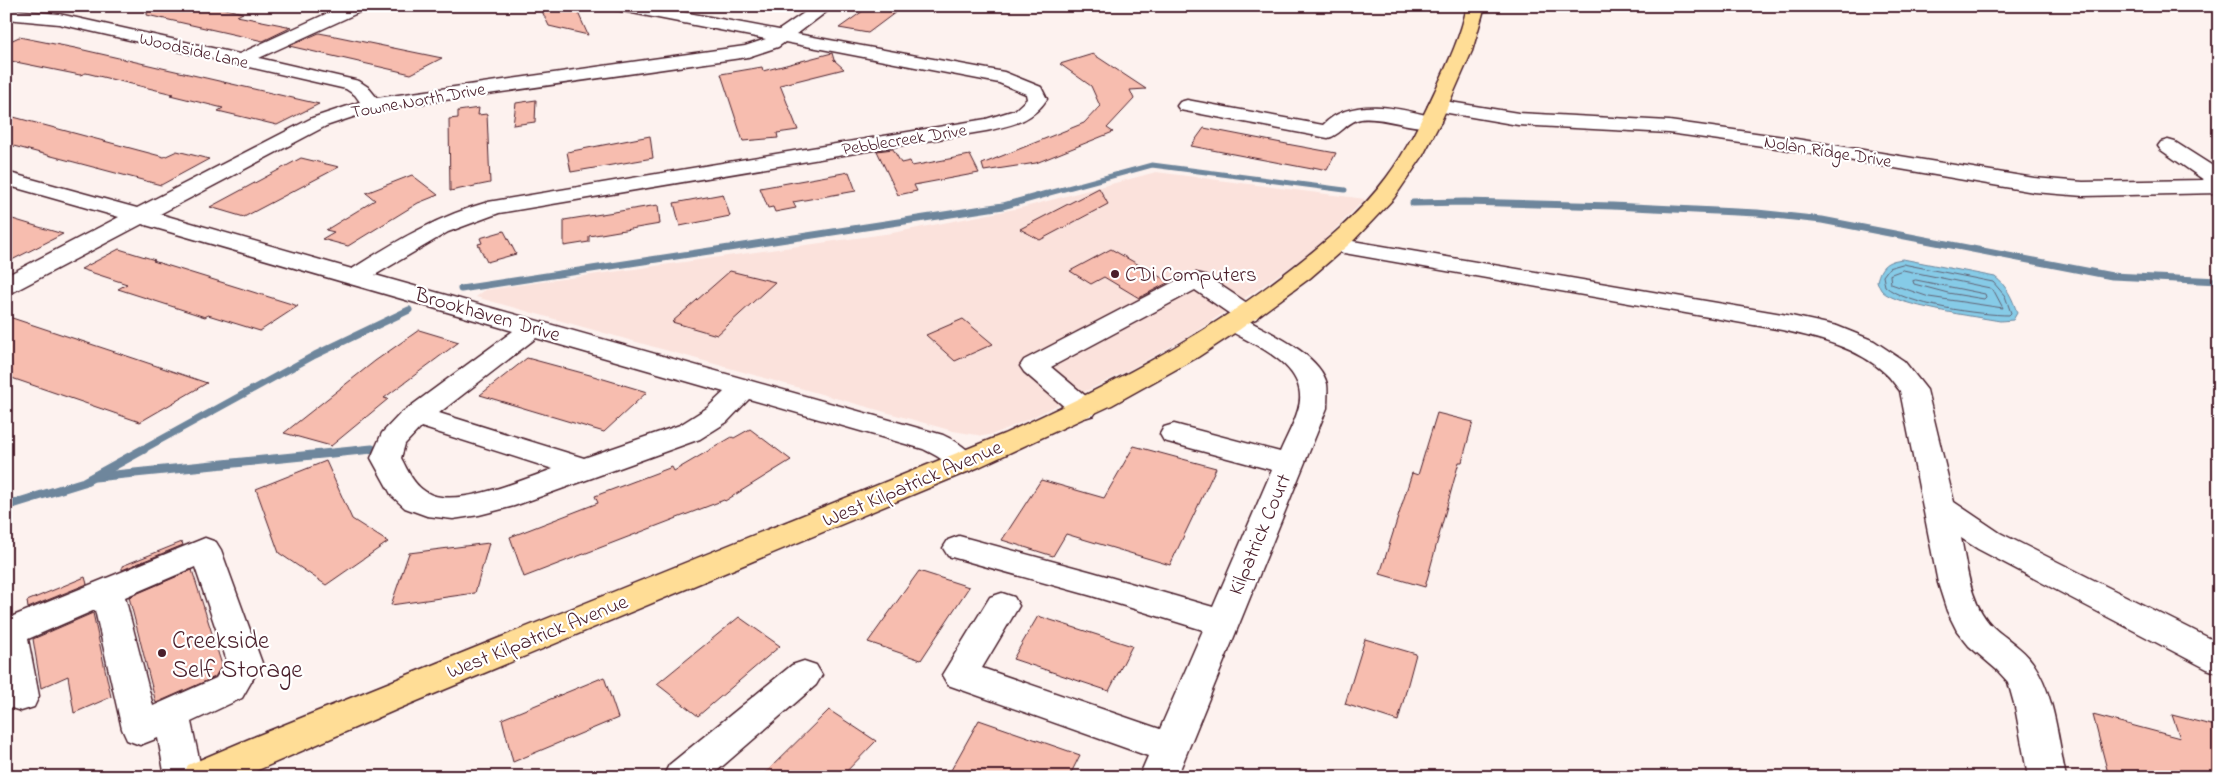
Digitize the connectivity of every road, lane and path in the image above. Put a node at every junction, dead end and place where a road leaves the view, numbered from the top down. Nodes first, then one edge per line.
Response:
1 (358, 6) edge
2 (622, 6) edge
3 (826, 6) edge
4 (1476, 6) edge
5 (6, 14) edge
6 (782, 37) junction
7 (240, 60) junction
8 (371, 105) junction
9 (1187, 106) dead end
10 (1434, 114) junction
11 (2168, 146) dead end
12 (6, 178) edge
13 (2219, 180) edge
14 (2219, 186) edge
15 (140, 216) junction
16 (1335, 245) junction
17 (356, 277) junction
18 (6, 286) edge
19 (1240, 318) junction
20 (534, 327) junction
21 (744, 387) junction
22 (1084, 409) junction
23 (417, 416) junction
24 (1174, 434) dead end
25 (963, 463) junction
26 (1289, 465) junction
27 (585, 469) junction
28 (1940, 508) junction
29 (959, 548) dead end
30 (107, 592) junction
31 (1002, 606) dead end
32 (1222, 623) junction
33 (8, 633) edge
34 (2219, 659) edge
35 (804, 675) dead end
36 (21, 696) dead end
37 (171, 714) junction
38 (1164, 762) edge
39 (184, 777) edge
40 (201, 777) edge
41 (682, 777) edge
42 (2047, 777) edge

1 - 7 street
2 - 6 street, Pebblecreek Drive
3 - 6 street, Towne North Drive
4 - 10 main road, West Kilpatrick Avenue
5 - 7 street, Woodside Lane
6 - 8 street, Towne North Drive
6 - 17 street, Pebblecreek Drive
7 - 8 street, Woodside Lane
8 - 15 street, Towne North Drive
9 - 10 street, Nolan Ridge Drive
10 - 14 street, Nolan Ridge Drive
10 - 16 main road, West Kilpatrick Avenue
11 - 13 street
12 - 15 street, Brookhaven Drive
15 - 17 street, Brookhaven Drive
15 - 18 street, Towne North Drive
16 - 19 main road, West Kilpatrick Avenue
16 - 28 street
17 - 20 street, Brookhaven Drive
19 - 22 main road, West Kilpatrick Avenue
19 - 22 street, Kilpatrick Court
19 - 26 street, Kilpatrick Court
20 - 21 street, Brookhaven Drive
20 - 23 street
21 - 25 street, Brookhaven Drive
21 - 27 street
22 - 25 main road, West Kilpatrick Avenue
23 - 27 street
23 - 27 street
24 - 26 street
25 - 40 main road, West Kilpatrick Avenue
26 - 32 street, Kilpatrick Court
28 - 34 street
28 - 42 street
29 - 32 street
30 - 33 street
30 - 37 street
30 - 37 street
31 - 38 street
32 - 38 street, Kilpatrick Court
33 - 36 street
35 - 41 street
37 - 39 street

